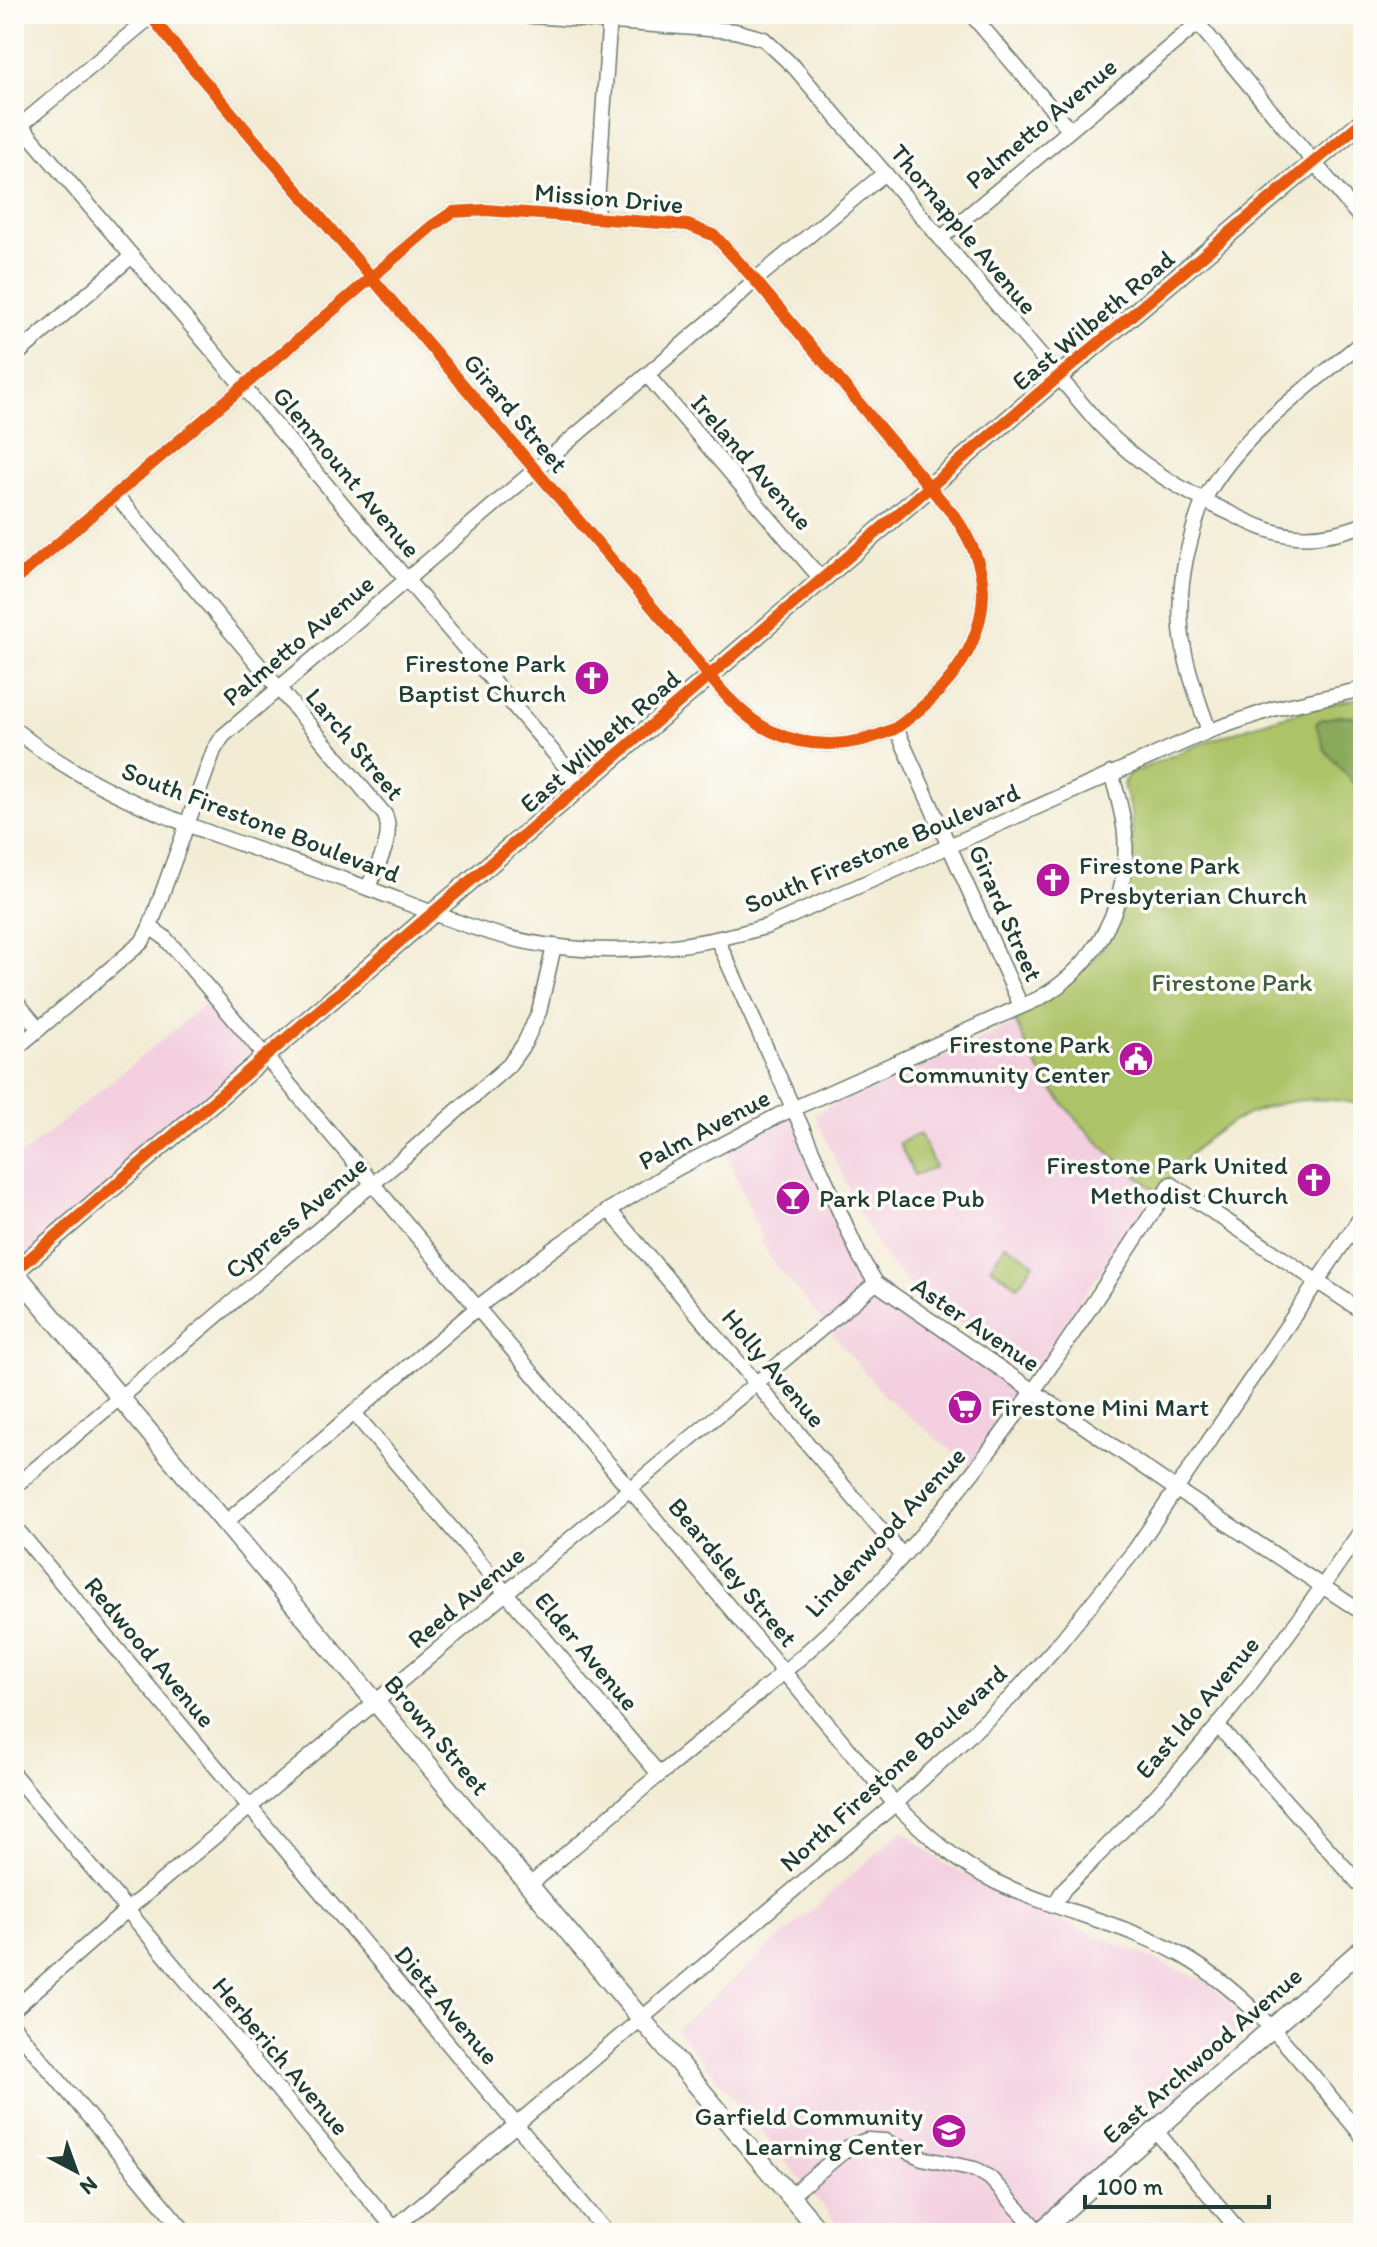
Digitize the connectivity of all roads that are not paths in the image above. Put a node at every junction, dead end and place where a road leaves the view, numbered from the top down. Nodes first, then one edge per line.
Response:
1 (507, 14) edge
2 (971, 14) edge
3 (153, 15) edge
4 (1199, 17) edge
5 (610, 18) edge
6 (1363, 121) edge
7 (16, 124) edge
8 (1070, 130) junction
9 (1314, 162) junction
10 (885, 173) junction
11 (596, 217) junction
12 (1363, 221) edge
13 (941, 238) junction
14 (132, 256) junction
15 (371, 277) junction
16 (755, 280) junction
17 (1363, 341) edge
18 (14, 357) edge
19 (647, 375) junction
20 (1058, 377) junction
21 (243, 387) junction
22 (535, 470) junction
23 (930, 487) junction
24 (116, 495) junction
25 (1204, 501) junction
26 (1363, 525) edge
27 (407, 579) junction
28 (822, 580) junction
29 (14, 581) edge
30 (710, 676) junction
31 (278, 688) junction
32 (1363, 689) edge
33 (896, 728) junction
34 (14, 729) edge
35 (1209, 731) junction
36 (1111, 773) junction
37 (580, 787) junction
38 (187, 824) junction
39 (949, 846) junction
40 (368, 888) junction
41 (434, 914) junction
42 (150, 927) junction
43 (718, 941) junction
44 (554, 946) junction
45 (14, 999) edge
46 (1021, 1006) junction
47 (39, 1029) junction
48 (14, 1050) edge
49 (266, 1056) junction
50 (794, 1108) junction
51 (373, 1183) junction
52 (609, 1210) junction
53 (1363, 1214) edge
54 (14, 1272) edge
55 (1316, 1281) junction
56 (876, 1283) junction
57 (478, 1307) junction
58 (1363, 1312) edge
59 (755, 1383) junction
60 (1034, 1392) junction
61 (120, 1397) junction
62 (354, 1413) junction
63 (14, 1487) edge
64 (631, 1489) junction
65 (1177, 1490) junction
66 (226, 1522) junction
67 (14, 1526) edge
68 (1363, 1528) edge
69 (903, 1556) junction
70 (1323, 1586) junction
71 (506, 1594) junction
72 (1363, 1613) edge
73 (784, 1670) junction
74 (377, 1702) junction
75 (1218, 1726) junction
76 (659, 1774) junction
77 (14, 1775) edge
78 (895, 1804) junction
79 (249, 1808) junction
80 (530, 1885) junction
81 (1363, 1888) edge
82 (1054, 1905) junction
83 (127, 1910) junction
84 (1363, 1948) edge
85 (14, 2009) edge
86 (642, 2020) junction
87 (14, 2027) edge
88 (1272, 2028) junction
89 (515, 2125) junction
90 (1156, 2131) junction
91 (1363, 2137) edge
92 (790, 2196) junction
93 (393, 2231) edge
94 (186, 2233) edge
95 (607, 2233) edge
96 (821, 2233) edge
97 (1039, 2233) edge
98 (1241, 2233) edge

1 - 5 street, Thornapple Avenue
2 - 8 street
3 - 7 street
3 - 15 street, Girard Street
4 - 8 street, Palmetto Avenue
4 - 9 street
5 - 10 street, Thornapple Avenue
5 - 11 street
6 - 9 main road, East Wilbeth Road
7 - 14 street, Glenmount Avenue
8 - 13 street, Palmetto Avenue
9 - 12 street
9 - 20 main road, East Wilbeth Road
10 - 13 street, Thornapple Avenue
10 - 16 street, Palmetto Avenue
11 - 15 street, Mission Drive
11 - 16 street, Mission Drive
13 - 20 street, Thornapple Avenue
14 - 18 street
14 - 21 street, Glenmount Avenue
15 - 21 street, Mission Drive
15 - 22 street, Girard Street
16 - 19 street, Palmetto Avenue
16 - 23 street, Mission Drive
17 - 25 street
19 - 22 street, Palmetto Avenue
19 - 28 street, Ireland Avenue
20 - 23 main road, East Wilbeth Road
20 - 25 street, Thornapple Avenue
21 - 24 street, Mission Drive
21 - 27 street, Glenmount Avenue
22 - 27 street, Palmetto Avenue
22 - 30 street, Girard Street
23 - 28 main road, East Wilbeth Road
23 - 33 street, Mission Drive
24 - 29 street, Mission Drive
24 - 31 street, Larch Street
25 - 26 street, Thornapple Avenue
25 - 35 street
27 - 31 street, Palmetto Avenue
27 - 37 street, Glenmount Avenue
28 - 30 main road, East Wilbeth Road
30 - 33 street, Girard Street
30 - 37 main road, East Wilbeth Road
31 - 38 street, Palmetto Avenue
31 - 40 street, Larch Street
32 - 35 street, South Firestone Boulevard
33 - 39 street, Girard Street
34 - 38 street, South Firestone Boulevard
35 - 36 street, South Firestone Boulevard
36 - 39 street, South Firestone Boulevard
36 - 46 street, Palm Avenue
37 - 41 main road, East Wilbeth Road
38 - 40 street, South Firestone Boulevard
38 - 42 street, Palmetto Avenue
39 - 43 street, South Firestone Boulevard
39 - 46 street, Girard Street
40 - 41 street, South Firestone Boulevard
41 - 44 street, South Firestone Boulevard
41 - 49 main road, East Wilbeth Road
42 - 47 street, Palmetto Avenue
42 - 49 street, Beardsley Street
43 - 44 street, South Firestone Boulevard
43 - 50 street, Aster Avenue
44 - 51 street, Cypress Avenue
45 - 47 street
46 - 50 street, Palm Avenue
47 - 48 street, Palmetto Avenue
49 - 51 street, Beardsley Street
49 - 54 main road, East Wilbeth Road
50 - 52 street, Palm Avenue
50 - 56 street, Aster Avenue
51 - 57 street, Beardsley Street
51 - 61 street, Cypress Avenue
52 - 57 street, Palm Avenue
52 - 59 street, Holly Avenue
53 - 55 street, North Firestone Boulevard
54 - 61 main road, Brown Street
55 - 58 street
55 - 60 street, Lindenwood Avenue
55 - 65 street, North Firestone Boulevard
56 - 59 street, Reed Avenue
56 - 60 street, Aster Avenue
57 - 62 street, Palm Avenue
57 - 64 street, Beardsley Street
59 - 64 street, Reed Avenue
59 - 69 street, Holly Avenue
60 - 65 street, Aster Avenue
60 - 69 street, Lindenwood Avenue
61 - 63 street, Cypress Avenue
61 - 66 main road, Brown Street
62 - 66 street, Palm Avenue
62 - 71 street, Elder Avenue
64 - 71 street, Reed Avenue
64 - 73 street, Beardsley Street
65 - 70 street, Aster Avenue
65 - 78 street, North Firestone Boulevard
66 - 74 main road, Brown Street
67 - 79 street, Redwood Avenue
68 - 70 street, East Ido Avenue
69 - 73 street, Lindenwood Avenue
70 - 72 street, Aster Avenue
70 - 75 street, East Ido Avenue
71 - 74 street, Reed Avenue
71 - 76 street, Elder Avenue
73 - 76 street, Lindenwood Avenue
73 - 78 street, Beardsley Street
74 - 79 street, Reed Avenue
74 - 80 main road, Brown Street
75 - 81 street
75 - 82 street, East Ido Avenue
76 - 80 street, Lindenwood Avenue
77 - 83 street, Herberich Avenue
78 - 82 street, Beardsley Street
78 - 86 street, North Firestone Boulevard
79 - 83 street, Reed Avenue
79 - 89 street, Dietz Avenue
80 - 86 main road, Brown Street
82 - 88 street, Beardsley Street
83 - 85 street, Reed Avenue
83 - 93 street, Herberich Avenue
84 - 88 main road, East Archwood Avenue
86 - 89 street, North Firestone Boulevard
86 - 92 main road, Brown Street
87 - 94 street
88 - 90 main road, East Archwood Avenue
88 - 91 street, Beardsley Street
89 - 93 street, North Firestone Boulevard
89 - 95 street, Dietz Avenue
90 - 97 main road, East Archwood Avenue
90 - 98 street
92 - 96 main road, Brown Street
92 - 97 street

